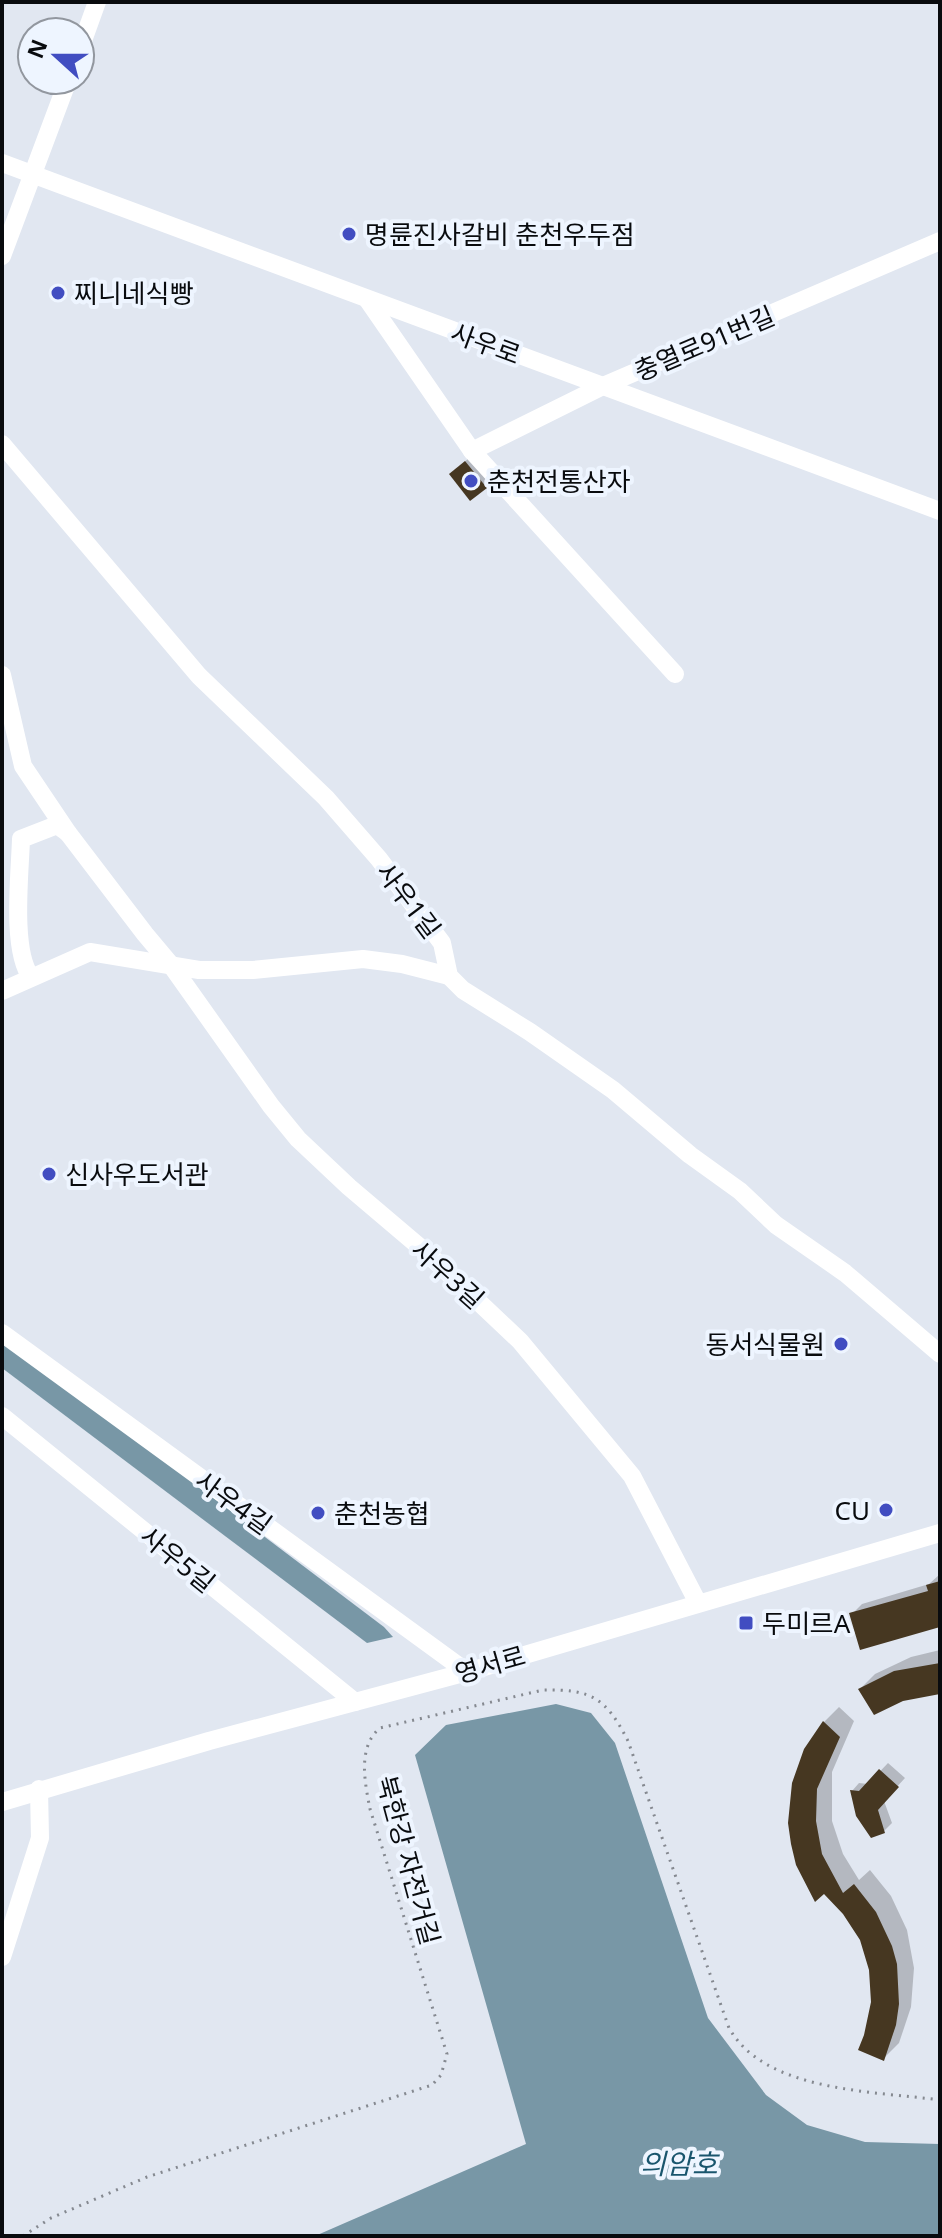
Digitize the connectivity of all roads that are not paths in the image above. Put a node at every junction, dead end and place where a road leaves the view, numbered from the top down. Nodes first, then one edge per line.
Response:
1 (62, 96) edge
2 (2, 163) edge
3 (33, 175) junction
4 (940, 241) edge
5 (2, 256) edge
6 (367, 299) junction
7 (603, 386) junction
8 (2, 444) edge
9 (472, 451) junction
10 (940, 511) edge
11 (675, 674) dead end
12 (2, 675) edge
13 (68, 833) junction
14 (171, 965) junction
15 (449, 976) junction
16 (31, 977) junction
17 (2, 991) edge
18 (2, 1333) edge
19 (940, 1354) edge
20 (2, 1416) edge
21 (940, 1533) edge
22 (698, 1603) junction
23 (467, 1672) junction
24 (355, 1702) junction
25 (39, 1789) junction
26 (2, 1802) edge
27 (2, 1957) edge

1 - 3 street
2 - 3 street, 사우로
3 - 5 street
3 - 6 street, 사우로
4 - 7 street, 충열로91번길
6 - 7 street, 사우로
6 - 9 street
7 - 9 street, 충열로91번길
7 - 10 street, 사우로
8 - 15 street, 사우1길
9 - 11 street
12 - 13 street, 사우3길
13 - 14 street, 사우3길
13 - 16 street
14 - 15 street
14 - 16 street
14 - 22 street, 사우3길
15 - 19 street
16 - 17 street
18 - 23 street, 사우4길
20 - 24 street, 사우5길
21 - 22 street, 영서로
22 - 23 street, 영서로
23 - 24 street, 영서로
24 - 25 street, 영서로
25 - 26 street, 영서로
25 - 27 street

